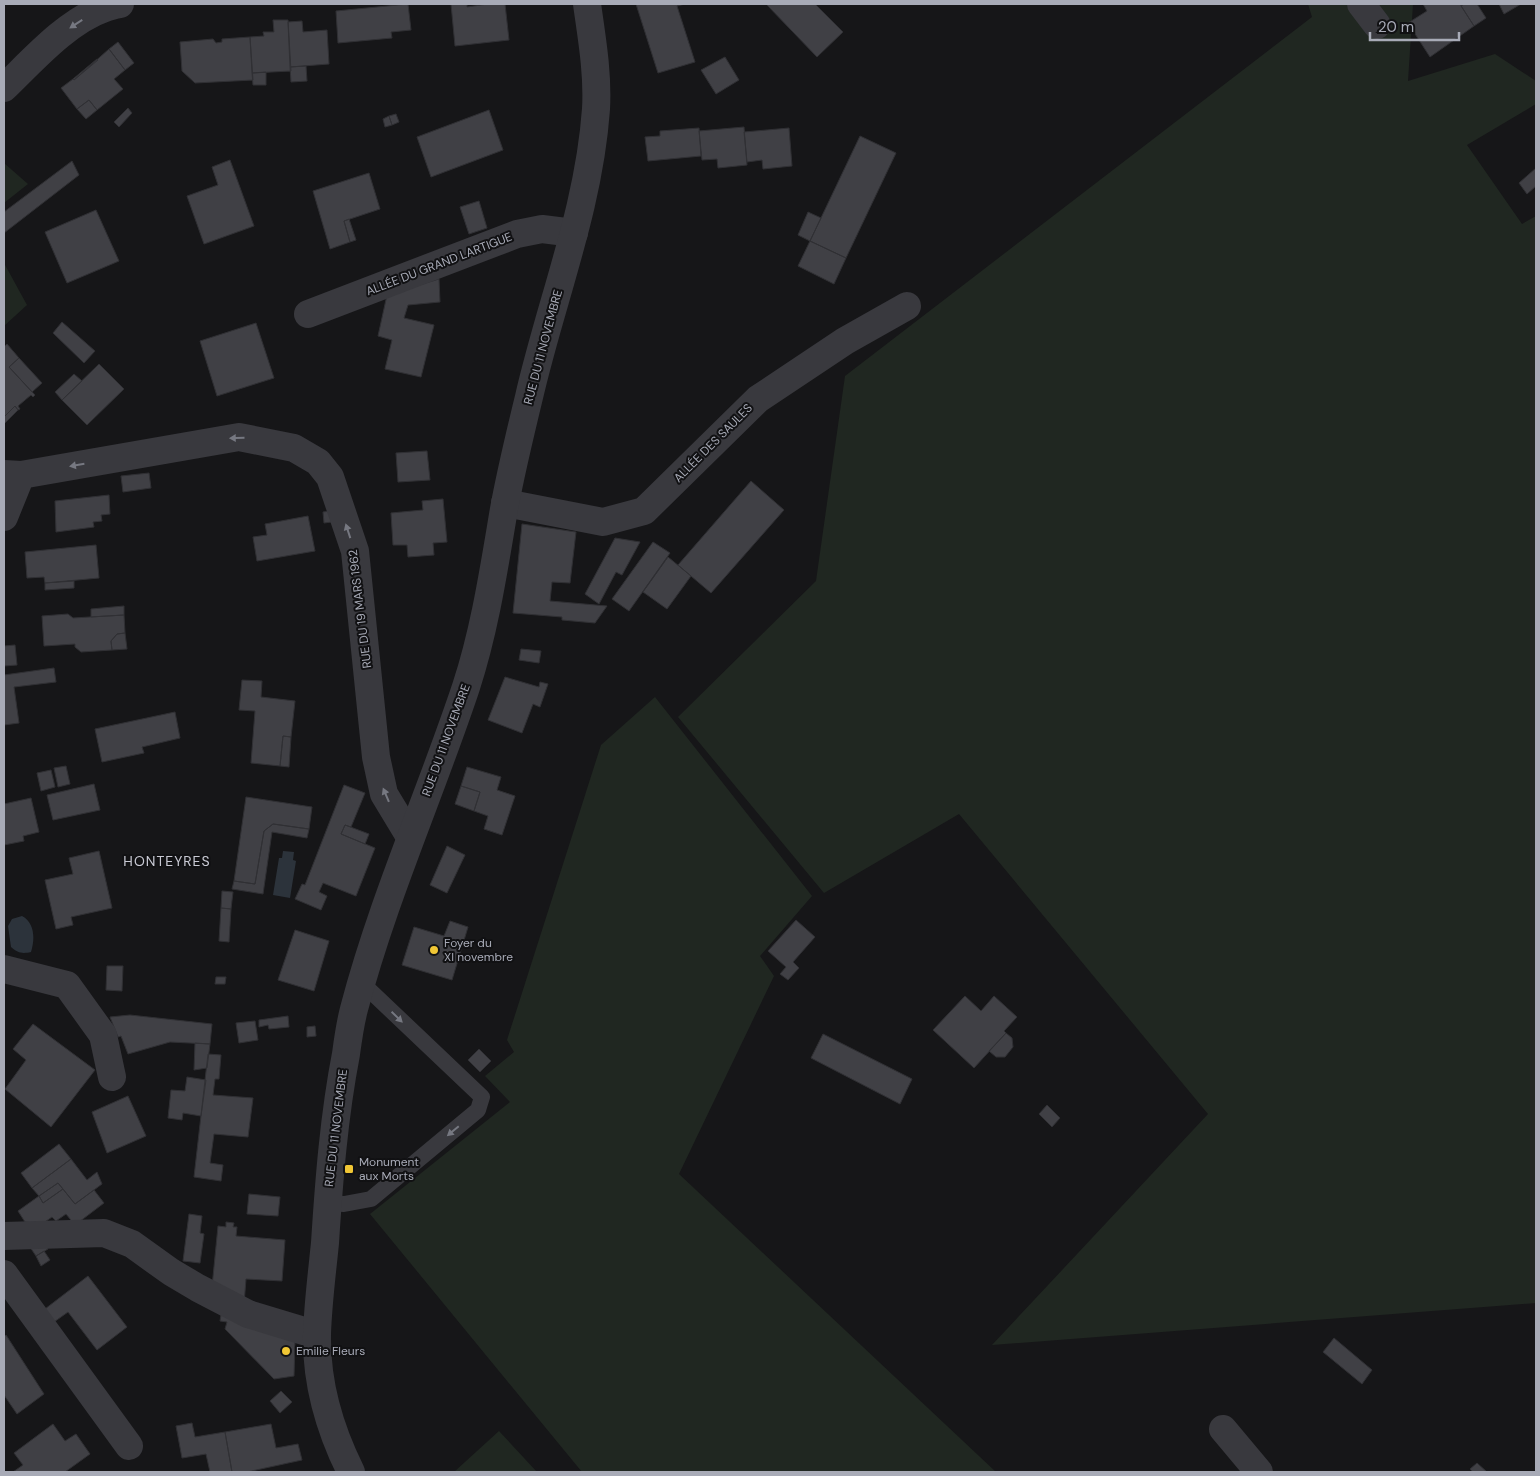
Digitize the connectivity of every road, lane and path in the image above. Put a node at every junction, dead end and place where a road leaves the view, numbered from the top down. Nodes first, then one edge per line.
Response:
1 (120, 4) edge
2 (587, 4) edge
3 (1361, 4) edge
4 (1377, 25) dead end
5 (4, 88) edge
6 (574, 233) junction
7 (907, 306) dead end
8 (308, 314) dead end
9 (12, 474) edge
10 (506, 503) junction
11 (4, 517) edge
12 (410, 837) junction
13 (4, 969) edge
14 (362, 983) junction
15 (112, 1077) dead end
16 (327, 1203) junction
17 (4, 1236) edge
18 (4, 1274) edge
19 (317, 1334) junction
20 (1223, 1429) dead end
21 (129, 1446) dead end
22 (351, 1472) edge
23 (1259, 1472) edge

1 -> 5 street
2 - 6 street, RUE DU 11 NOVEMBRE
3 - 4 street
6 - 8 street, ALLÉE DU GRAND LARTIGUE
6 - 10 street, RUE DU 11 NOVEMBRE
7 - 10 street, ALLÉE DES SAULES
9 - 11 street
12 -> 9 street, RUE DU 19 MARS 1962
10 - 12 street, RUE DU 11 NOVEMBRE
12 - 14 street, RUE DU 11 NOVEMBRE
13 - 15 street
14 - 16 street, RUE DU 11 NOVEMBRE
14 -> 16 lane
16 - 19 street, RUE DU 11 NOVEMBRE
17 - 19 street
18 - 21 street
19 - 22 street, RUE DU 11 NOVEMBRE
20 - 23 street

